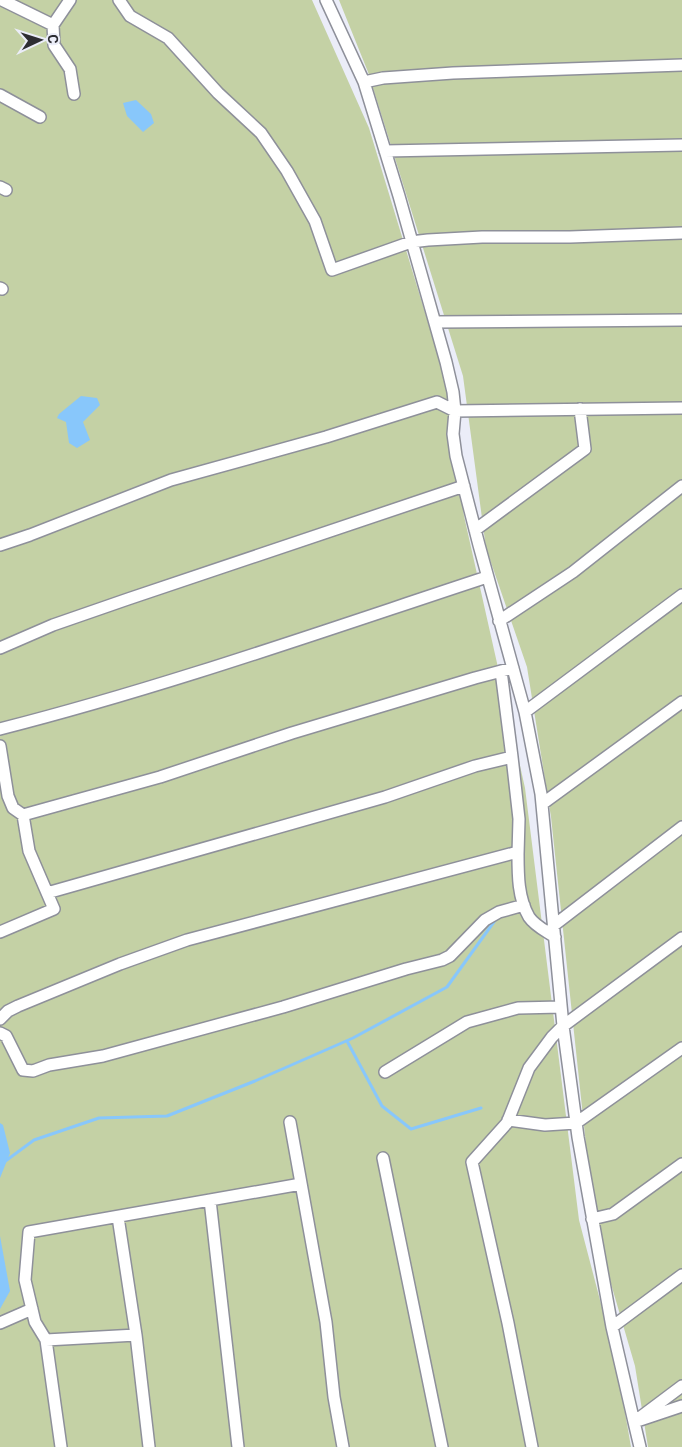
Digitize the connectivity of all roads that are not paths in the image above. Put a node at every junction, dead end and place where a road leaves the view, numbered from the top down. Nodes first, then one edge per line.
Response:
1 (2, 0) edge
2 (70, 0) edge
3 (119, 0) edge
4 (326, 0) edge
5 (53, 25) junction
6 (682, 65) edge
7 (364, 82) junction
8 (74, 94) dead end
9 (0, 95) edge
10 (40, 117) dead end
11 (682, 145) edge
12 (385, 151) junction
13 (682, 233) edge
14 (411, 242) junction
15 (682, 320) edge
16 (435, 322) junction
17 (682, 408) edge
18 (580, 409) junction
19 (454, 411) junction
20 (464, 486) junction
21 (682, 486) edge
22 (475, 530) junction
23 (0, 545) edge
24 (487, 577) junction
25 (682, 596) edge
26 (500, 621) junction
27 (0, 648) edge
28 (513, 668) junction
29 (501, 671) junction
30 (682, 702) edge
31 (525, 712) junction
32 (0, 729) edge
33 (0, 746) edge
34 (512, 757) junction
35 (542, 804) junction
36 (23, 815) junction
37 (682, 827) edge
38 (518, 854) junction
39 (47, 893) junction
40 (524, 905) junction
41 (554, 931) junction
42 (0, 932) edge
43 (682, 938) edge
44 (562, 1007) junction
45 (0, 1020) edge
46 (563, 1026) junction
47 (0, 1033) edge
48 (682, 1048) edge
49 (385, 1072) dead end
50 (508, 1120) junction
51 (290, 1122) dead end
52 (576, 1123) junction
53 (383, 1158) dead end
54 (682, 1164) edge
55 (301, 1184) junction
56 (210, 1200) junction
57 (118, 1217) junction
58 (592, 1219) junction
59 (682, 1275) edge
60 (32, 1309) junction
61 (0, 1323) edge
62 (612, 1327) junction
63 (136, 1335) junction
64 (46, 1340) junction
65 (682, 1386) edge
66 (682, 1406) edge
67 (634, 1422) junction
68 (61, 1447) edge
69 (149, 1447) edge
70 (238, 1447) edge
71 (343, 1447) edge
72 (442, 1447) edge
73 (532, 1447) edge
74 (640, 1447) edge

1 - 5 lane
2 - 5 lane
3 - 14 lane
4 - 7 lane
5 - 8 lane
6 - 7 lane
7 - 12 lane
9 - 10 lane
11 - 12 lane
12 - 14 lane
13 - 14 lane
14 - 16 lane
15 - 16 lane
16 - 19 lane
17 - 18 lane
18 - 19 lane
18 - 22 lane
19 - 20 lane
19 - 23 lane
20 - 22 lane
20 - 27 lane
21 - 26 lane
22 - 24 lane
24 - 26 lane
24 - 32 lane
25 - 31 lane
26 - 28 lane
28 - 29 lane
28 - 31 lane
29 - 34 lane
29 - 36 lane
30 - 35 lane
31 - 35 lane
33 - 36 lane
34 - 38 lane
34 - 39 lane
35 - 41 lane
36 - 39 lane
37 - 41 lane
38 - 40 lane
38 - 45 lane
39 - 42 lane
40 - 41 lane
40 - 47 lane
41 - 44 lane
43 - 46 lane
44 - 46 lane
44 - 49 lane
46 - 50 lane
46 - 52 lane
48 - 52 lane
50 - 52 lane
50 - 73 lane
51 - 55 lane
52 - 58 lane
53 - 72 lane
54 - 58 lane
55 - 56 lane
55 - 71 lane
56 - 57 lane
56 - 70 lane
57 - 60 lane
57 - 63 lane
58 - 62 lane
59 - 62 lane
60 - 61 lane
60 - 64 lane
62 - 67 lane
63 - 64 lane
63 - 69 lane
64 - 68 lane
65 - 67 lane
66 - 67 lane
67 - 74 lane

